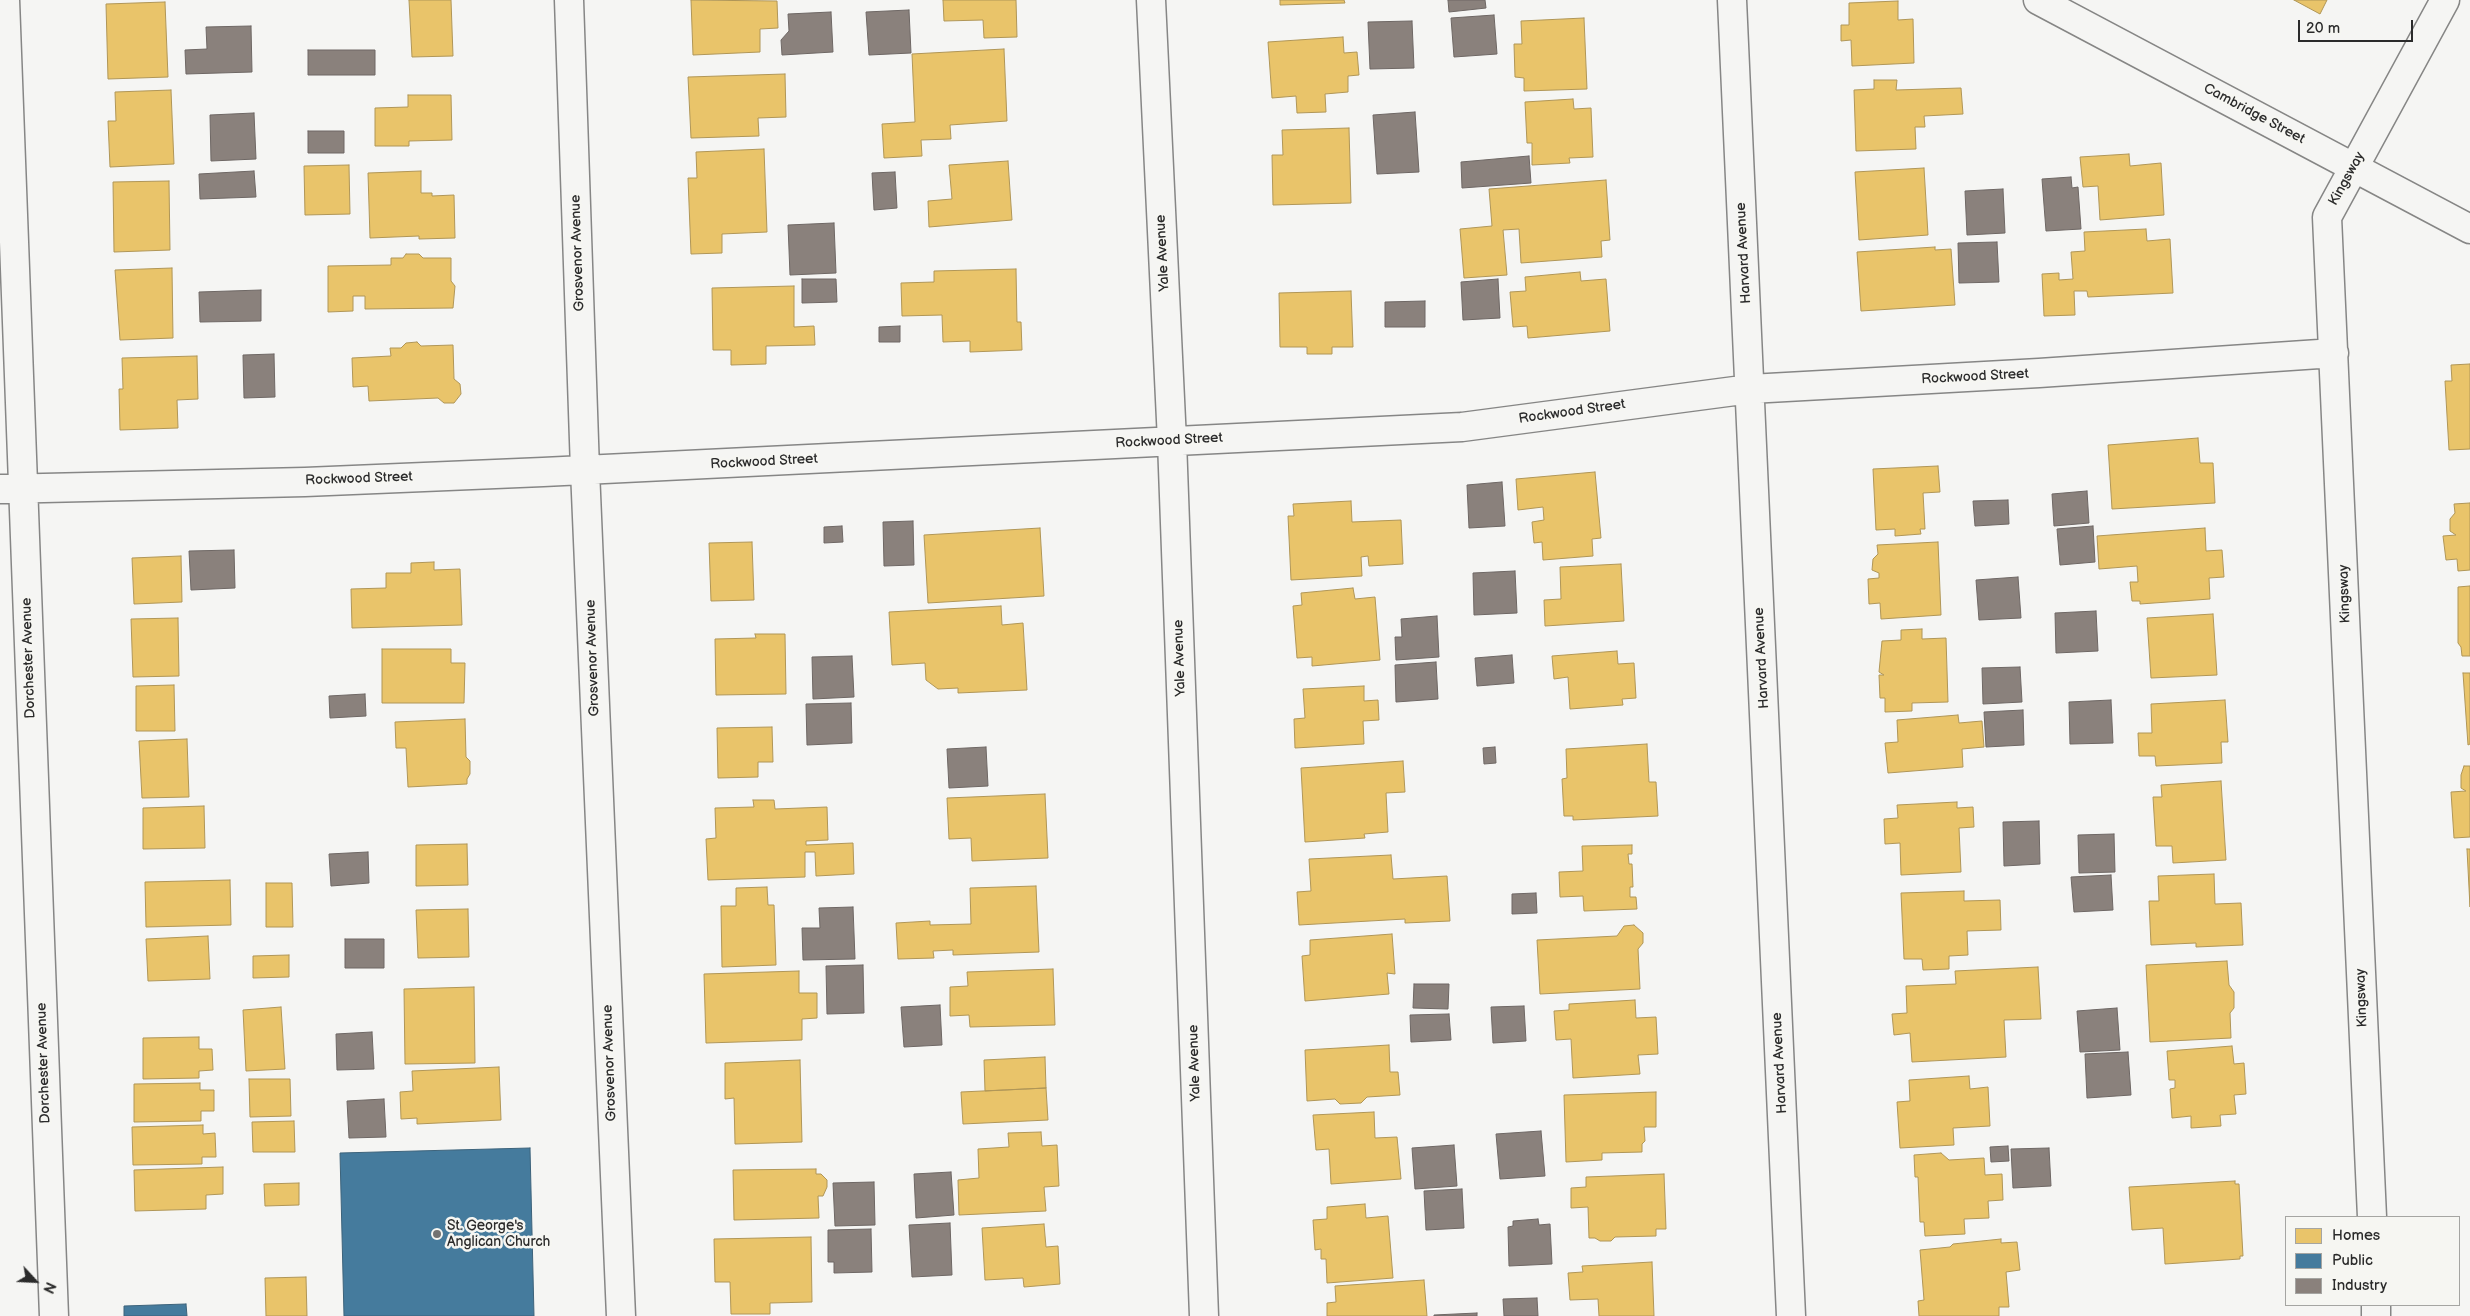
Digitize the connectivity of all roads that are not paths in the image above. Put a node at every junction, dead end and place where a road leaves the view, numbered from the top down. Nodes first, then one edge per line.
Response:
1 (5, 0) edge
2 (569, 0) edge
3 (1151, 0) edge
4 (1732, 0) edge
5 (2038, 0) edge
6 (2445, 0) edge
7 (2354, 167) junction
8 (2470, 229) edge
9 (2334, 353) junction
10 (1750, 389) junction
11 (1172, 441) junction
12 (585, 470) junction
13 (11, 489) edge
14 (2372, 1216) edge
15 (54, 1316) edge
16 (621, 1316) edge
17 (1204, 1316) edge
18 (1792, 1316) edge

1 - 13 street, Dorchester Avenue
2 - 12 street, Grosvenor Avenue
3 - 11 street, Yale Avenue
4 - 10 street, Harvard Avenue
5 - 7 street, Cambridge Street
6 - 7 street, Kingsway
7 - 8 street, Cambridge Street
7 - 9 street, Kingsway
9 - 10 street, Rockwood Street
9 - 14 street, Kingsway
10 - 11 street, Rockwood Street
10 - 18 street, Harvard Avenue
11 - 12 street, Rockwood Street
11 - 17 street, Yale Avenue
12 - 13 street, Rockwood Street
12 - 16 street, Grosvenor Avenue
13 - 15 street, Dorchester Avenue

